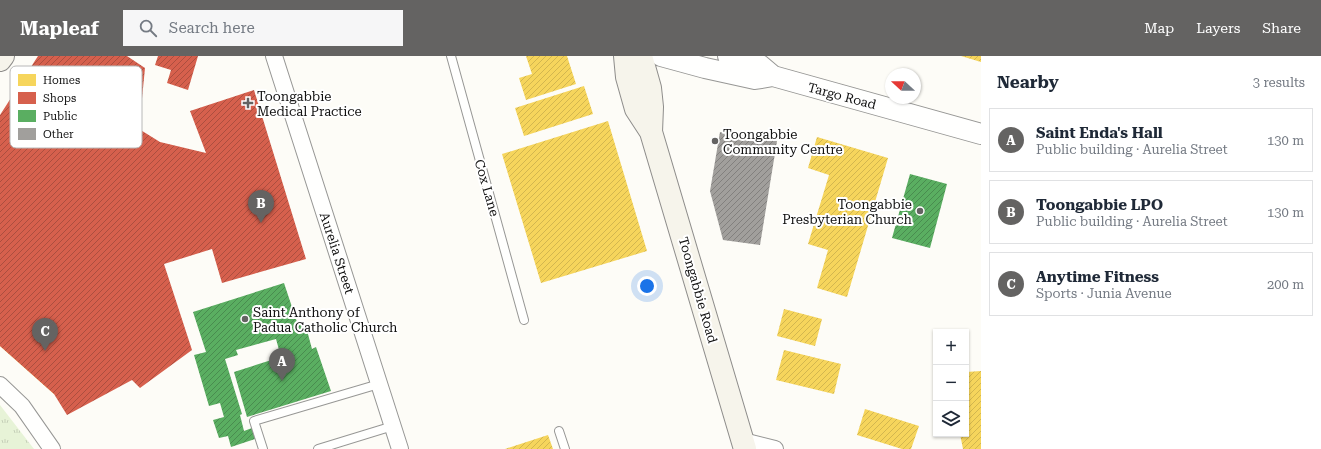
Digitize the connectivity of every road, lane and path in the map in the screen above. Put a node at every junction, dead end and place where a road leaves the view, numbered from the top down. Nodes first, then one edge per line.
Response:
1 (3, 56) edge
2 (274, 56) edge
3 (451, 56) edge
4 (625, 56) edge
5 (631, 56) edge
6 (635, 56) edge
7 (641, 56) edge
8 (661, 56) edge
9 (728, 56) edge
10 (0, 60) edge
11 (773, 76) junction
12 (651, 132) junction
13 (981, 134) edge
14 (524, 320) dead end
15 (380, 384) junction
16 (0, 385) edge
17 (393, 426) junction
18 (559, 431) dead end
19 (744, 445) edge
20 (52, 449) edge
21 (263, 449) edge
22 (318, 449) edge
23 (400, 449) edge
24 (565, 449) edge
25 (774, 449) edge

1 - 10 main road
2 - 15 street, Aurelia Street
3 - 14 lane, Cox Lane
4 - 12 main road, Toongabbie Road
5 - 6 main road
7 - 12 main road, Toongabbie Road
8 - 11 street, Targo Road
9 - 11 street, Targo Road
11 - 13 street, Targo Road
12 - 19 main road, Toongabbie Road
15 - 17 street, Aurelia Street
15 - 21 lane
16 - 20 street
17 - 22 lane
17 - 23 street, Aurelia Street
18 - 24 lane
19 - 25 street

